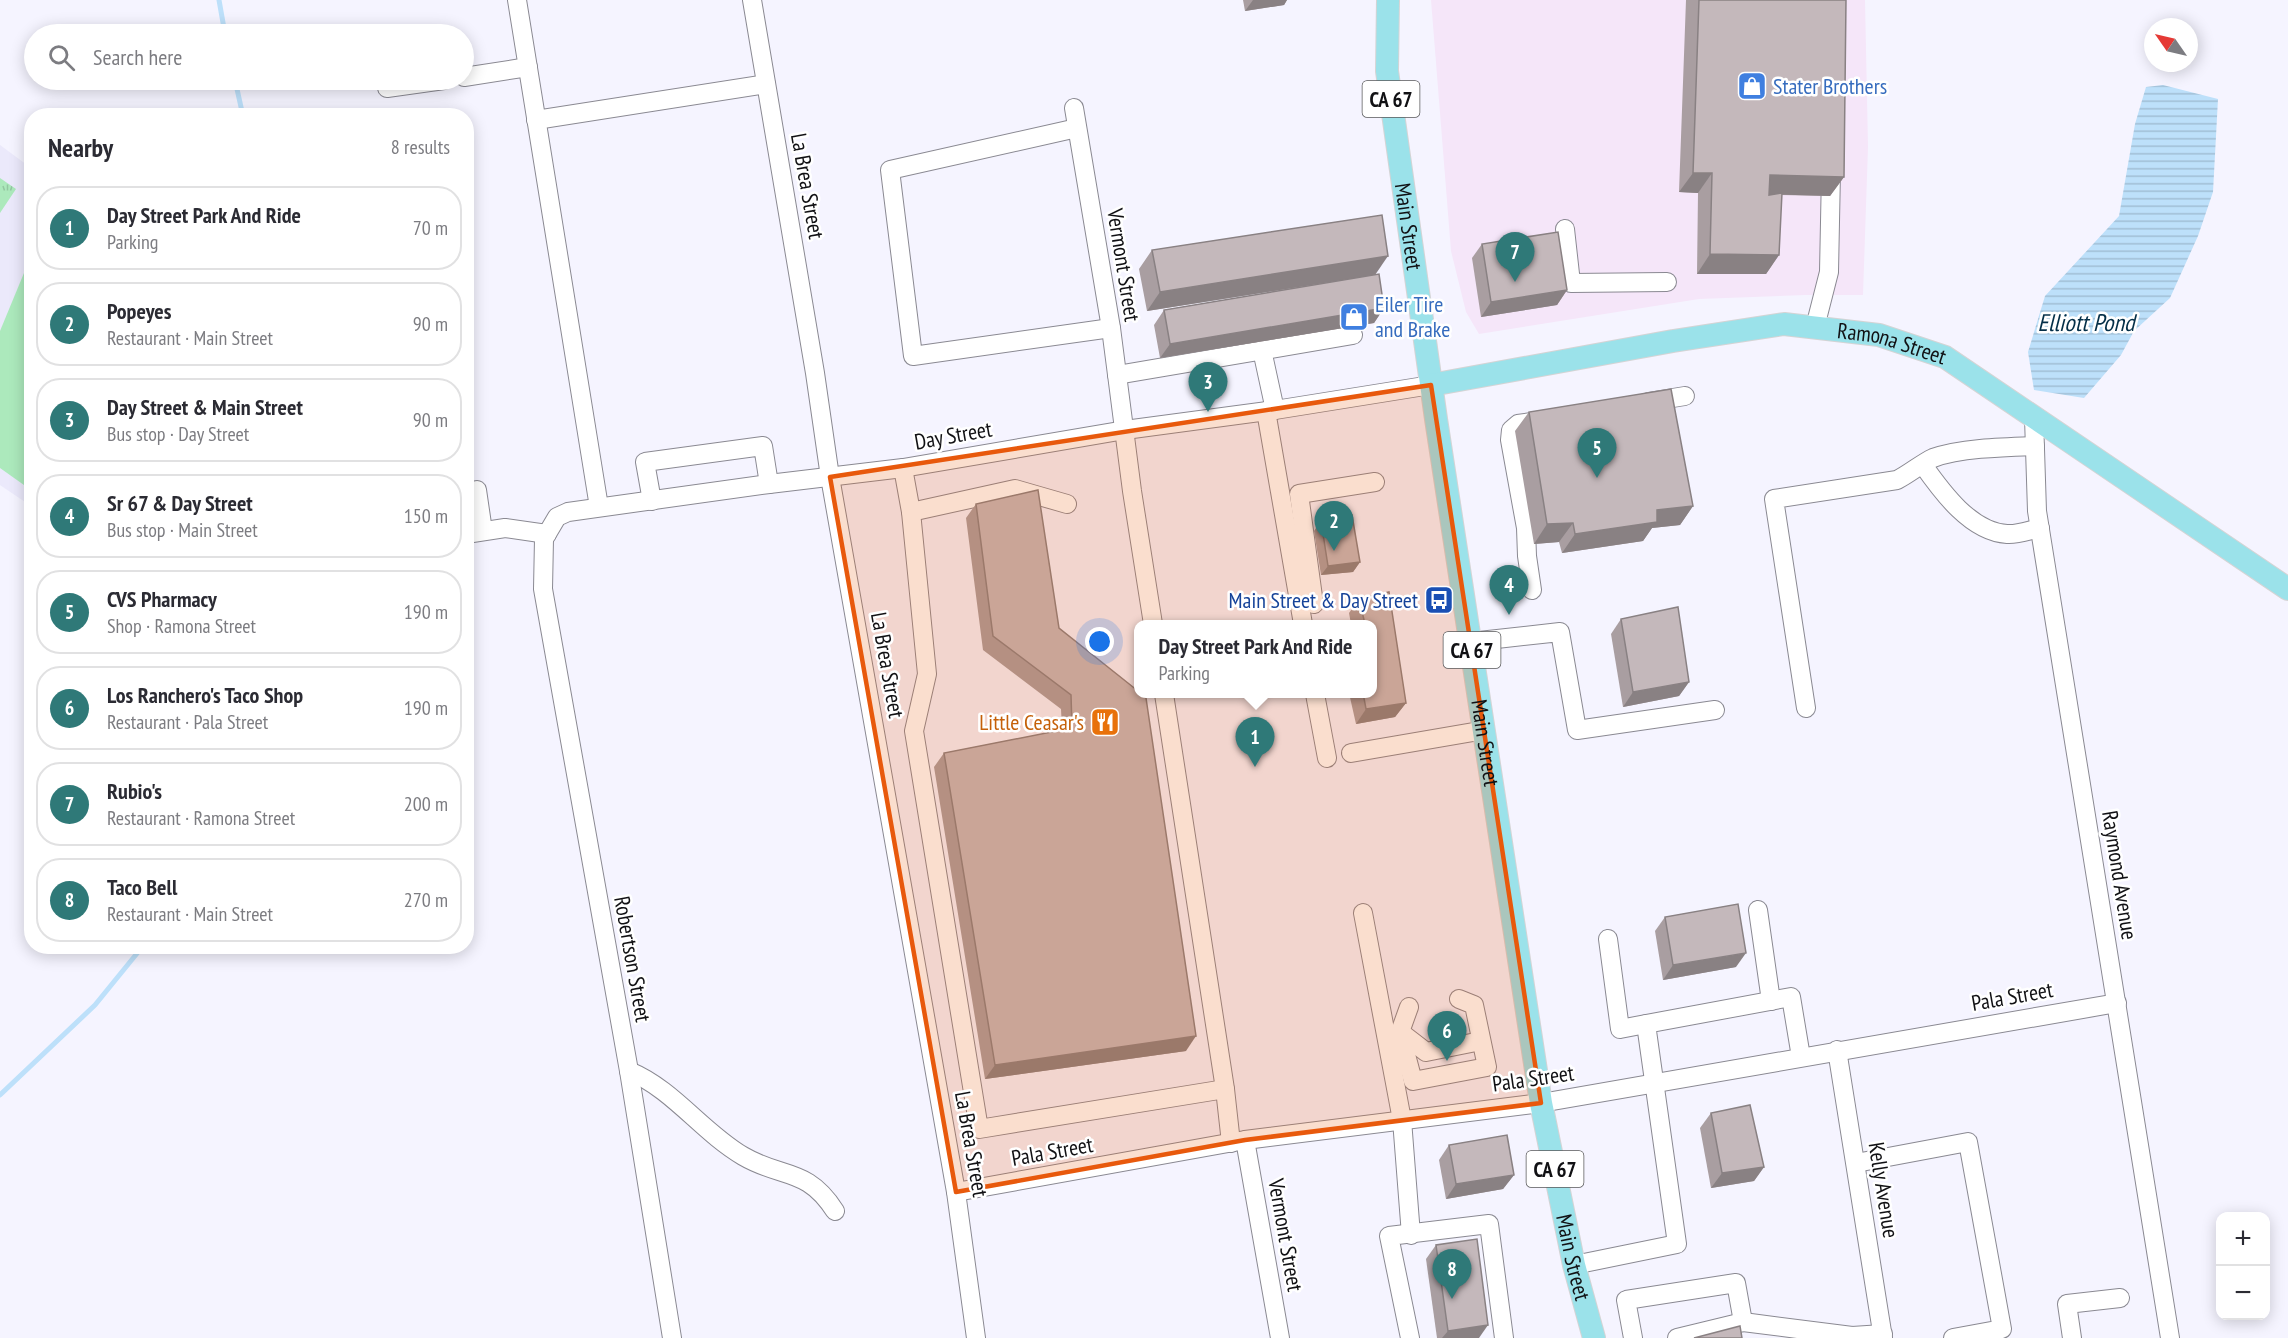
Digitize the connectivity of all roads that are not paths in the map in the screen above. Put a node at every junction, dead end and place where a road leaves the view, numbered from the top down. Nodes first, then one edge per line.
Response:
1 (518, 0) edge
2 (752, 0) edge
3 (1388, 0) edge
4 (528, 67) junction
5 (474, 75) edge
6 (766, 84) junction
7 (1074, 108) dead end
8 (536, 120) junction
9 (1077, 128) junction
10 (1832, 154) edge
11 (1565, 230) dead end
12 (1667, 282) dead end
13 (1815, 327) junction
14 (1110, 328) junction
15 (1353, 335) dead end
16 (1262, 350) junction
17 (1118, 375) junction
18 (1431, 385) junction
19 (1684, 396) dead end
20 (1629, 405) edge
21 (1270, 411) junction
22 (1562, 417) edge
23 (2034, 418) junction
24 (1125, 430) junction
25 (2035, 446) junction
26 (1923, 465) junction
27 (903, 468) junction
28 (830, 477) junction
29 (1375, 482) dead end
30 (769, 484) junction
31 (474, 491) edge
32 (652, 501) junction
33 (1067, 504) dead end
34 (598, 507) junction
35 (911, 513) junction
36 (2040, 528) junction
37 (475, 532) edge
38 (547, 534) junction
39 (2288, 589) edge
40 (1532, 590) dead end
41 (1314, 604) dead end
42 (1152, 620) edge
43 (1302, 620) edge
44 (1470, 642) junction
45 (1165, 698) edge
46 (1316, 698) edge
47 (1806, 708) dead end
48 (1714, 710) dead end
49 (1485, 730) junction
50 (1351, 753) dead end
51 (1327, 758) dead end
52 (1758, 910) dead end
53 (1363, 913) dead end
54 (1608, 939) dead end
55 (1459, 999) dead end
56 (1771, 1001) junction
57 (2116, 1003) junction
58 (1409, 1007) dead end
59 (1646, 1024) junction
60 (1400, 1032) junction
61 (1481, 1041) junction
62 (1837, 1050) junction
63 (1801, 1057) junction
64 (629, 1071) junction
65 (1654, 1083) junction
66 (1225, 1089) junction
67 (1541, 1103) junction
68 (1402, 1120) junction
69 (1238, 1142) junction
70 (1856, 1163) junction
71 (956, 1192) junction
72 (835, 1211) dead end
73 (1411, 1235) junction
74 (1574, 1264) junction
75 (2120, 1298) dead end
76 (1743, 1322) junction
77 (1883, 1336) edge
78 (672, 1338) edge
79 (976, 1338) edge
80 (1280, 1338) edge
81 (1410, 1338) edge
82 (1504, 1338) edge
83 (1594, 1338) edge
84 (1633, 1338) edge
85 (1677, 1338) edge
86 (1953, 1338) edge
87 (2072, 1338) edge
88 (2170, 1338) edge

1 - 4 street
2 - 6 street, La Brea Street
3 - 18 main road, Main Street / CA 67
4 - 5 street
4 - 8 street
6 - 8 street
6 - 28 street, La Brea Street
7 - 9 street, Vermont Street
8 - 34 street
9 - 14 street, Vermont Street
9 - 14 street
10 - 13 street
11 - 12 street
13 - 18 main road, Ramona Street
13 - 23 main road, Ramona Street
14 - 17 street, Vermont Street
15 - 16 street
16 - 17 street
16 - 21 street
17 - 24 street, Vermont Street
18 - 21 street, Day Street
18 - 44 main road, Main Street / CA 67
19 - 20 street
21 - 24 street, Day Street
21 - 43 street
22 - 40 street
23 - 25 street, Raymond Avenue
23 - 39 main road, Ramona Street
24 - 27 street, Day Street
24 - 42 street, Vermont Street
25 - 26 street
25 - 36 street, Raymond Avenue
26 - 36 street
26 - 47 street
27 - 28 street, Day Street
27 - 35 street
28 - 30 street, Day Street
28 - 71 street, La Brea Street
29 - 41 street
30 - 32 street, Day Street
30 - 32 street
31 - 37 street
32 - 34 street, Day Street
33 - 35 street
34 - 38 street, Day Street
35 - 66 street
36 - 57 street, Raymond Avenue
37 - 38 street
38 - 64 street, Robertson Street
44 - 48 street
44 - 49 main road, Main Street / CA 67
45 - 66 street, Vermont Street
46 - 51 street
49 - 50 street
49 - 67 main road, Main Street / CA 67
52 - 56 street
53 - 68 street
54 - 59 street
55 - 61 street
56 - 59 street
56 - 63 street
57 - 62 street, Pala Street
57 - 88 street, Raymond Avenue
58 - 60 street
59 - 65 street
60 - 61 street
60 - 61 street
62 - 63 street, Pala Street
62 - 70 street, Kelly Avenue
63 - 65 street, Pala Street
64 - 72 street
64 - 78 street, Robertson Street
65 - 67 street, Pala Street
65 - 74 street
66 - 69 street, Vermont Street
67 - 68 street, Pala Street
67 - 74 main road, Main Street / CA 67
68 - 69 street, Pala Street
68 - 73 street
69 - 71 street, Pala Street
69 - 80 street, Vermont Street
70 - 77 street, Kelly Avenue
70 - 86 street
71 - 79 street, La Brea Street
73 - 81 street
73 - 82 street
74 - 83 main road, Main Street / CA 67
75 - 87 street
76 - 77 street
76 - 84 street
76 - 85 street

